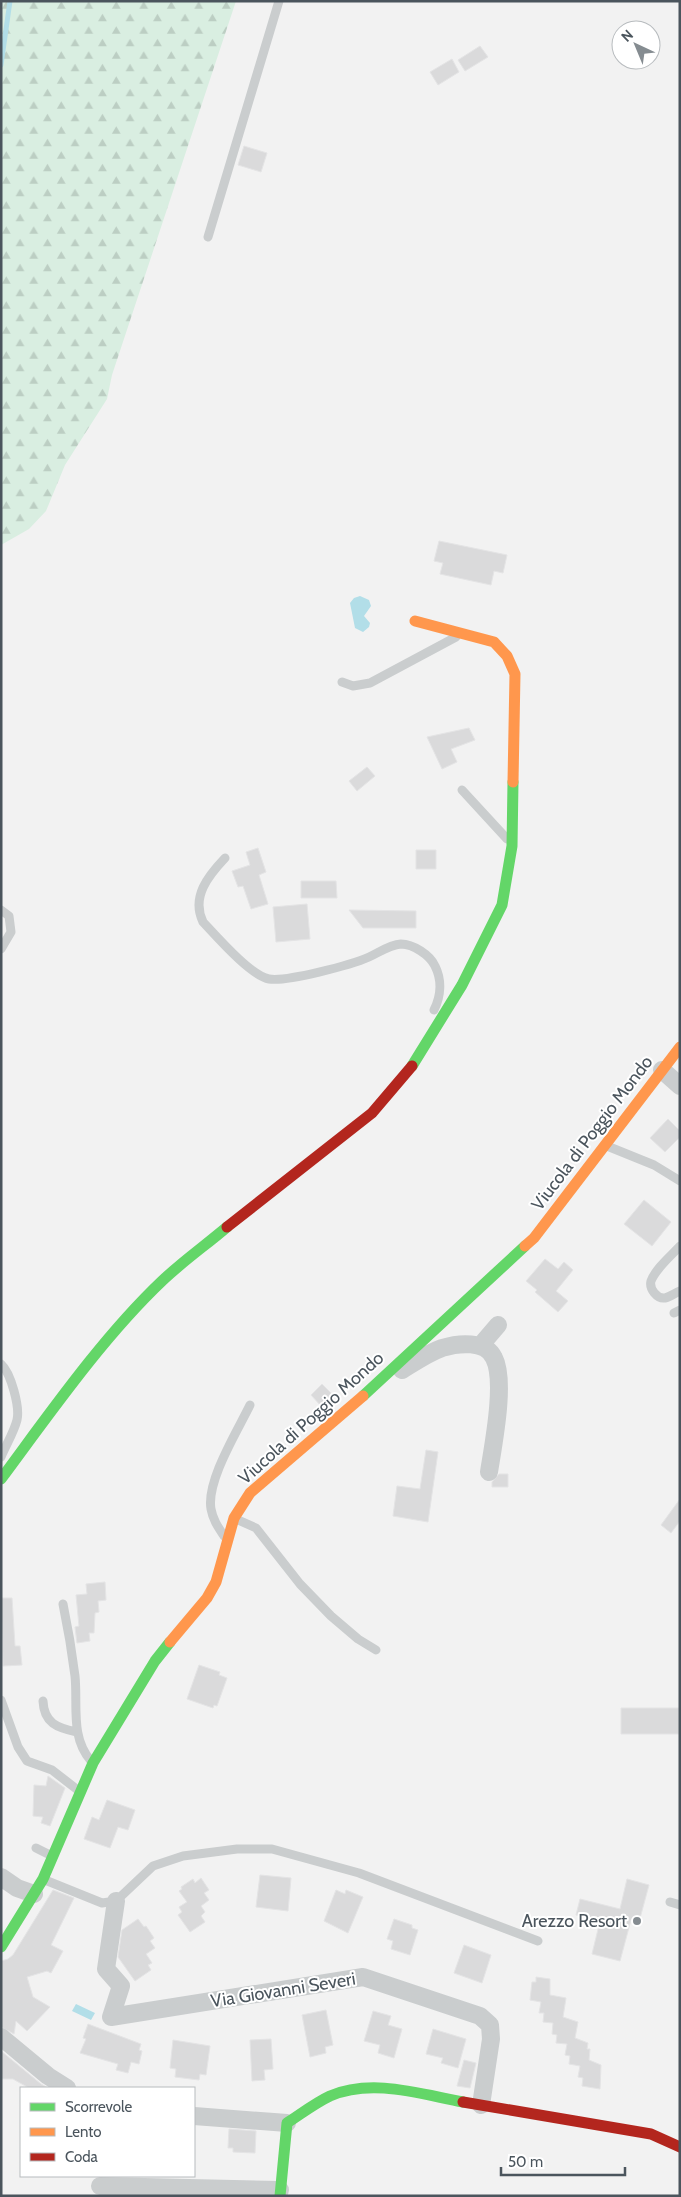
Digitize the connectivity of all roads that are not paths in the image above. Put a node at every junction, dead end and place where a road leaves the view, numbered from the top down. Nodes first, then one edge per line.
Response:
1 (279, 1) edge
2 (208, 237) dead end
3 (415, 621) dead end
4 (460, 634) junction
5 (342, 682) dead end
6 (462, 790) dead end
7 (512, 846) junction
8 (225, 858) dead end
9 (1, 910) edge
10 (1, 949) edge
11 (680, 1047) edge
12 (662, 1070) junction
13 (680, 1086) edge
14 (372, 1113) junction
15 (604, 1146) junction
16 (680, 1181) edge
17 (680, 1246) edge
18 (680, 1291) edge
19 (498, 1325) dead end
20 (480, 1346) junction
21 (1, 1364) edge
22 (364, 1395) junction
23 (250, 1405) dead end
24 (1, 1457) edge
25 (489, 1472) dead end
26 (1, 1478) edge
27 (234, 1518) junction
28 (228, 1540) junction
29 (62, 1604) dead end
30 (376, 1650) dead end
31 (1, 1700) edge
32 (43, 1701) dead end
33 (77, 1732) junction
34 (92, 1763) junction
35 (80, 1792) junction
36 (36, 1848) dead end
37 (53, 1856) junction
38 (1, 1877) edge
39 (39, 1886) junction
40 (116, 1902) junction
41 (670, 1902) dead end
42 (680, 1905) edge
43 (538, 1941) dead end
44 (1, 1947) edge
45 (1, 2037) edge
46 (65, 2087) edge
47 (481, 2105) junction
48 (195, 2116) edge
49 (287, 2123) junction
50 (679, 2145) edge
51 (100, 2186) dead end
52 (280, 2193) edge

1 - 2 lane
3 - 4 street
4 - 5 lane
4 - 7 street
6 - 7 lane
7 - 14 street
8 - 14 lane
9 - 10 lane
11 - 12 street, Viucola di Poggio Mondo
12 - 13 street
12 - 15 street, Viucola di Poggio Mondo
14 - 26 street
15 - 16 lane
15 - 22 street, Viucola di Poggio Mondo
17 - 18 lane
19 - 20 street
20 - 22 street
20 - 25 street
21 - 24 lane
22 - 27 street, Viucola di Poggio Mondo
23 - 28 lane
27 - 28 street, Viucola di Poggio Mondo
27 - 30 lane
28 - 34 street, Viucola di Poggio Mondo
29 - 33 lane
31 - 35 lane
32 - 33 lane
33 - 34 lane
34 - 35 street, Viucola di Poggio Mondo
35 - 37 street, Viucola di Poggio Mondo
36 - 37 lane
37 - 39 street, Viucola di Poggio Mondo
38 - 39 street
39 - 40 lane
39 - 44 street, Viucola di Poggio Mondo
40 - 43 lane
40 - 47 street, Via Giovanni Severi
41 - 42 lane
45 - 46 street
47 - 49 street
47 - 50 street
48 - 49 street
49 - 52 street
51 - 52 street

